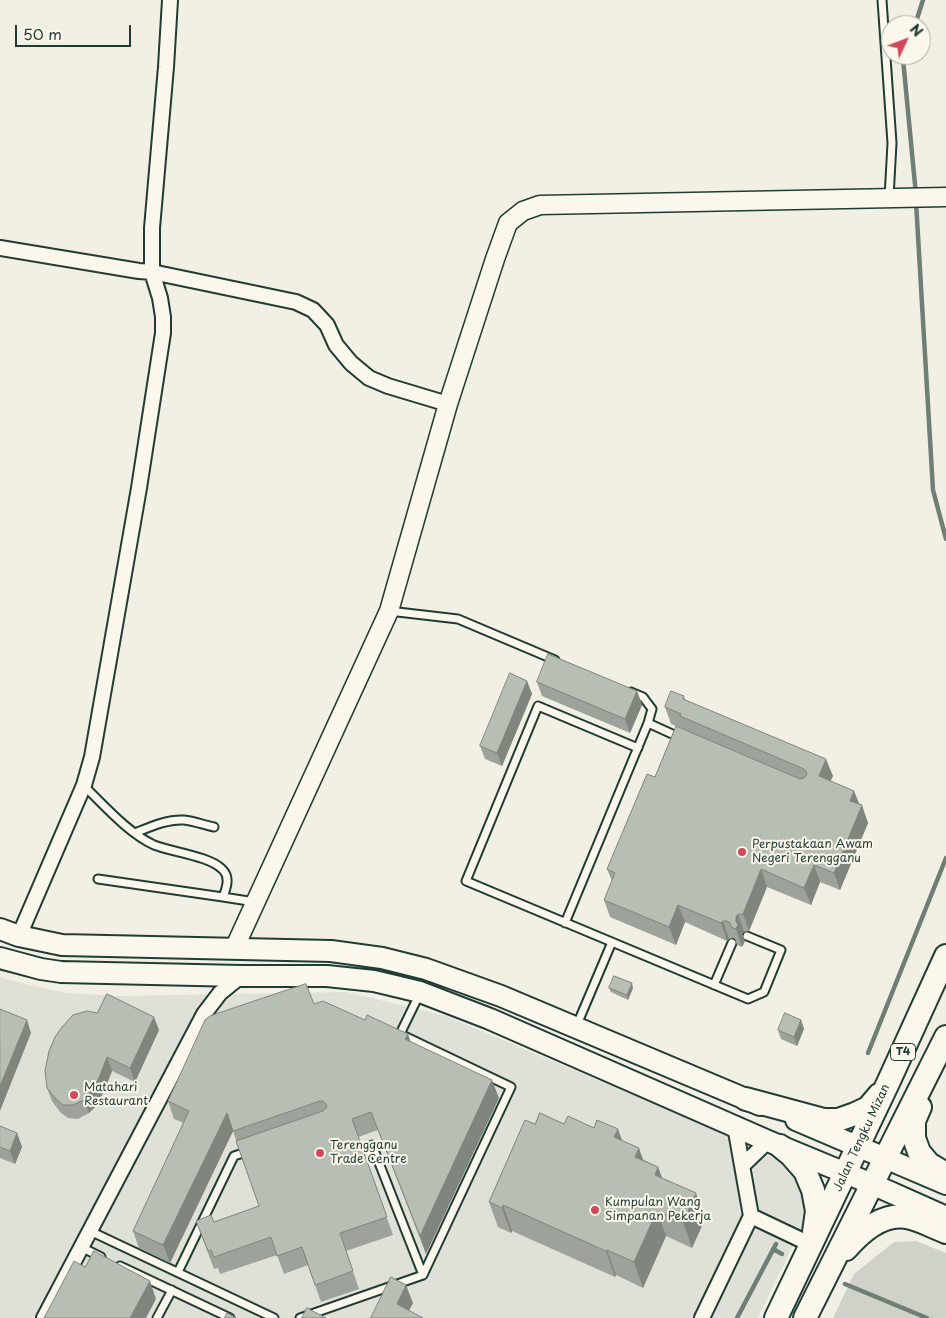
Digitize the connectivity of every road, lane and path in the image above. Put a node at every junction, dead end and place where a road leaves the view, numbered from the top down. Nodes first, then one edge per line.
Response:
1 (170, 0) edge
2 (882, 0) edge
3 (946, 198) edge
4 (892, 199) junction
5 (0, 248) edge
6 (152, 272) junction
7 (448, 404) junction
8 (389, 611) junction
9 (563, 664) edge
10 (625, 690) edge
11 (648, 723) junction
12 (692, 742) edge
13 (638, 748) junction
14 (84, 785) junction
15 (214, 827) dead end
16 (135, 833) junction
17 (98, 879) dead end
18 (223, 898) junction
19 (255, 902) junction
20 (565, 922) junction
21 (0, 929) edge
22 (19, 936) junction
23 (747, 936) dead end
24 (612, 942) junction
25 (732, 942) edge
26 (234, 949) junction
27 (946, 956) edge
28 (0, 958) edge
29 (241, 976) junction
30 (714, 985) junction
31 (420, 992) junction
32 (576, 1028) junction
33 (392, 1031) edge
34 (400, 1034) junction
35 (946, 1037) edge
36 (946, 1044) edge
37 (888, 1083) junction
38 (746, 1099) junction
39 (735, 1126) junction
40 (774, 1143) junction
41 (372, 1146) dead end
42 (858, 1147) junction
43 (253, 1150) edge
44 (886, 1158) junction
45 (742, 1166) junction
46 (846, 1173) junction
47 (946, 1174) edge
48 (872, 1184) junction
49 (946, 1184) edge
50 (751, 1216) junction
51 (946, 1217) edge
52 (90, 1230) junction
53 (946, 1232) edge
54 (812, 1245) junction
55 (81, 1247) junction
56 (107, 1259) edge
57 (115, 1263) edge
58 (830, 1269) junction
59 (178, 1272) junction
60 (423, 1274) junction
61 (172, 1290) junction
62 (44, 1318) edge
63 (158, 1318) edge
64 (230, 1318) edge
65 (274, 1318) edge
66 (300, 1318) edge
67 (702, 1318) edge
68 (776, 1318) edge
69 (806, 1318) edge

1 - 6 street
2 - 4 lane
3 - 4 street
4 - 7 street
5 - 6 street
6 - 7 street
6 - 14 street
7 - 8 street
8 - 9 lane
8 - 19 street
10 - 11 lane
11 - 12 lane
11 - 13 lane
13 - 20 lane
13 - 20 lane
14 - 16 lane
14 - 22 street
15 - 16 lane
16 - 18 lane
17 - 18 lane
18 - 19 lane
19 - 26 street
20 - 24 lane
21 - 22 main road
22 - 26 main road
23 - 30 lane
24 - 30 lane
24 - 32 lane
25 - 30 lane
26 - 32 main road
27 - 37 highway, Jalan Tengku Mizan / T4
28 - 29 main road
29 - 31 main road
29 - 52 street
31 - 34 lane
31 - 39 main road
32 - 38 main road
33 - 34 lane
34 - 60 lane
35 - 44 highway, T4
36 - 47 highway
37 - 38 highway
37 - 42 highway, Jalan Tengku Mizan / T4
38 - 42 main road
39 - 40 main road
39 - 45 street
40 - 45 street
40 - 46 main road
40 - 54 highway
41 - 60 lane
42 - 44 main road
42 - 46 highway, Jalan Tengku Mizan / T4
43 - 59 lane
44 - 48 highway, T4
44 - 49 main road
45 - 50 street
46 - 48 main road
46 - 54 highway, Jalan Tengku Mizan / T4
48 - 51 main road
48 - 58 highway, T4
50 - 54 street
50 - 67 street
52 - 55 street
52 - 59 lane
53 - 58 highway
54 - 68 highway, Jalan Tengku Mizan / T4
55 - 56 lane
55 - 62 street
57 - 61 lane
58 - 69 highway, T4
59 - 65 lane
60 - 66 lane
61 - 63 lane
61 - 64 lane

